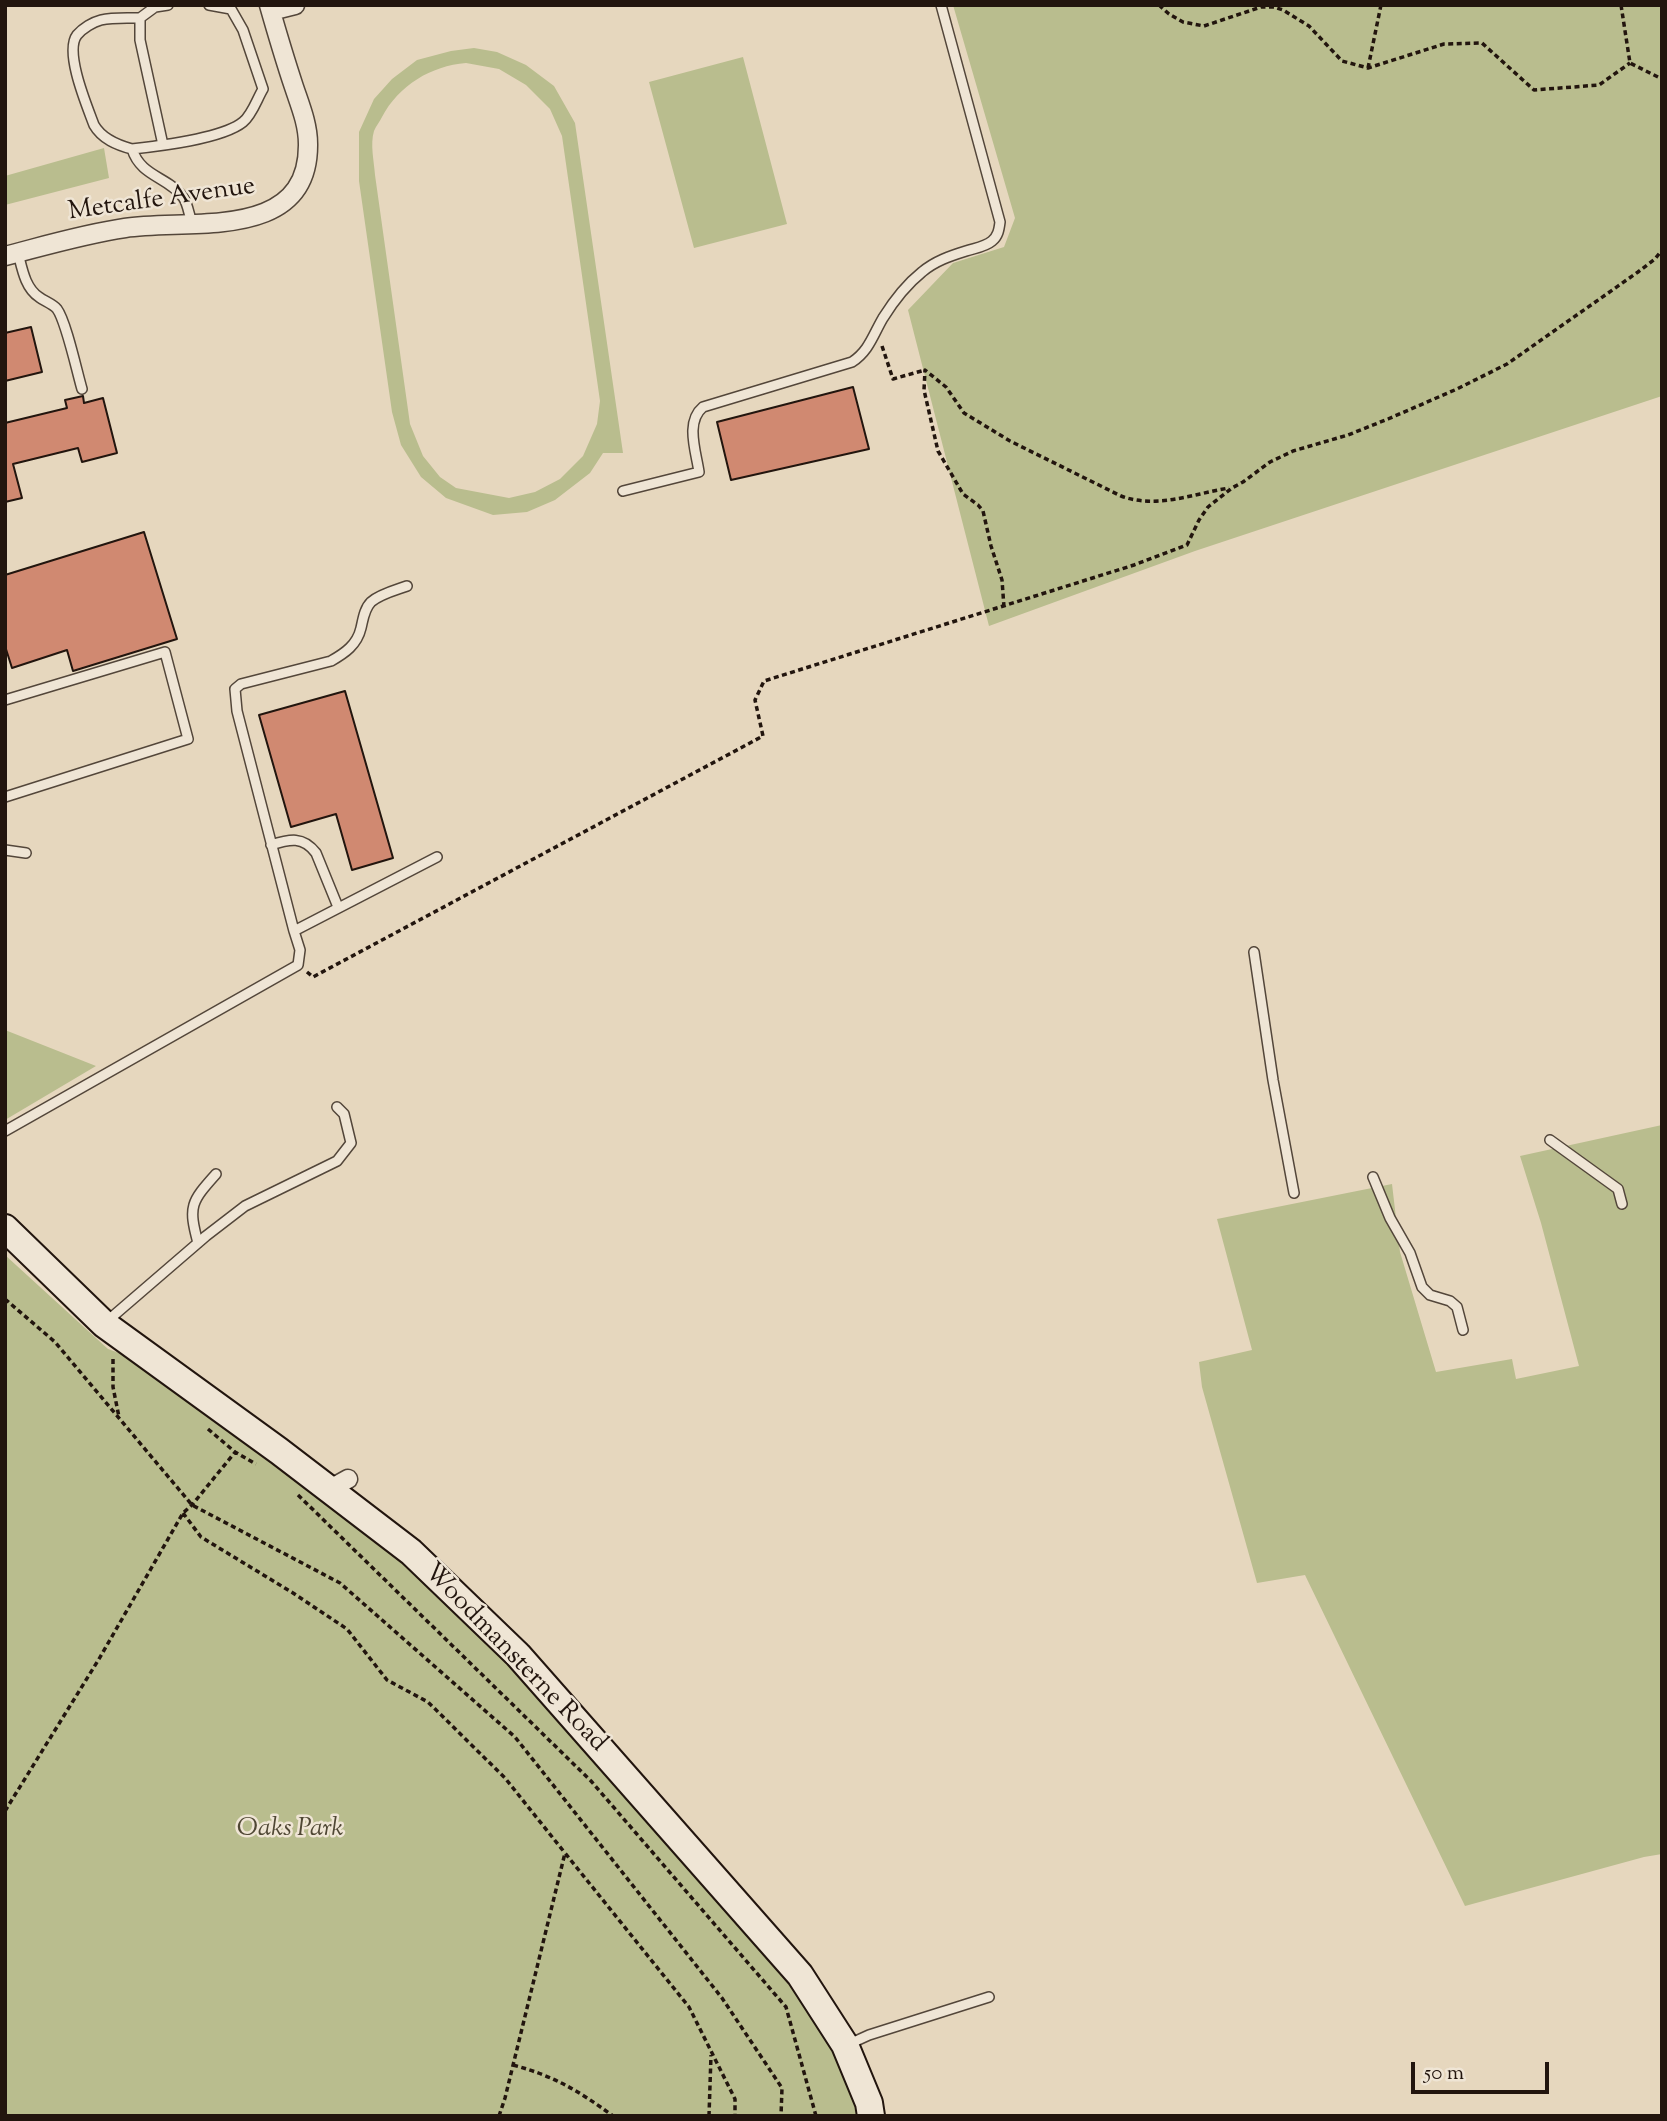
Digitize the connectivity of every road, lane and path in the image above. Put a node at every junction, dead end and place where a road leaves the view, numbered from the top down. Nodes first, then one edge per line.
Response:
1 (168, 5) edge
2 (209, 5) edge
3 (295, 5) edge
4 (941, 5) edge
5 (1159, 5) edge
6 (1381, 5) edge
7 (1622, 5) edge
8 (270, 8) edge
9 (140, 18) junction
10 (1630, 63) junction
11 (1367, 68) junction
12 (1662, 79) edge
13 (163, 145) junction
14 (132, 149) junction
15 (192, 223) junction
16 (1662, 250) edge
17 (12, 255) edge
18 (877, 330) junction
19 (925, 370) junction
20 (82, 389) dead end
21 (1232, 488) junction
22 (623, 491) dead end
23 (407, 586) dead end
24 (1004, 607) junction
25 (5, 700) edge
26 (5, 797) edge
27 (271, 845) junction
28 (5, 850) edge
29 (26, 853) dead end
30 (437, 857) dead end
31 (338, 907) junction
32 (294, 931) junction
33 (1254, 952) dead end
34 (298, 965) junction
35 (337, 1107) dead end
36 (5, 1130) edge
37 (1550, 1140) dead end
38 (216, 1174) dead end
39 (1373, 1177) dead end
40 (1294, 1193) dead end
41 (1622, 1204) dead end
42 (5, 1228) edge
43 (198, 1243) junction
44 (5, 1299) edge
45 (104, 1324) junction
46 (1463, 1330) dead end
47 (113, 1350) dead end
48 (119, 1419) junction
49 (265, 1470) dead end
50 (293, 1491) dead end
51 (192, 1505) junction
52 (183, 1513) junction
53 (5, 1811) edge
54 (565, 1853) junction
55 (989, 1997) dead end
56 (845, 2045) junction
57 (711, 2051) junction
58 (513, 2065) junction
59 (499, 2116) edge
60 (613, 2116) edge
61 (709, 2116) edge
62 (735, 2116) edge
63 (781, 2116) edge
64 (816, 2116) edge
65 (871, 2116) edge

1 - 9 lane
2 - 13 lane
3 - 8 street
4 - 18 lane
5 - 11 path
6 - 11 path
7 - 10 path
8 - 15 street, Metcalfe Avenue
9 - 13 lane
9 - 14 lane
10 - 11 path
10 - 12 path
13 - 14 lane
14 - 15 lane
15 - 17 street, Metcalfe Avenue
16 - 21 path
17 - 20 lane
18 - 19 path
18 - 22 lane
19 - 21 path
19 - 24 path
21 - 24 path
23 - 27 lane
24 - 34 path
25 - 26 lane
27 - 31 lane
27 - 32 lane
28 - 29 lane
30 - 31 lane
31 - 32 lane
32 - 34 lane
33 - 40 lane
34 - 36 lane
35 - 43 lane
37 - 41 lane
38 - 43 lane
39 - 46 lane
42 - 45 main road, Woodmansterne Road
43 - 45 lane
44 - 48 path
45 - 56 main road, Woodmansterne Road
47 - 48 path
48 - 51 path
49 - 51 path
50 - 64 path
51 - 52 path
51 - 63 path
52 - 53 path
52 - 54 path
54 - 57 path
54 - 58 path
55 - 56 lane
56 - 65 main road, Woodmansterne Road
57 - 61 path
57 - 62 path
58 - 59 path
58 - 60 path

